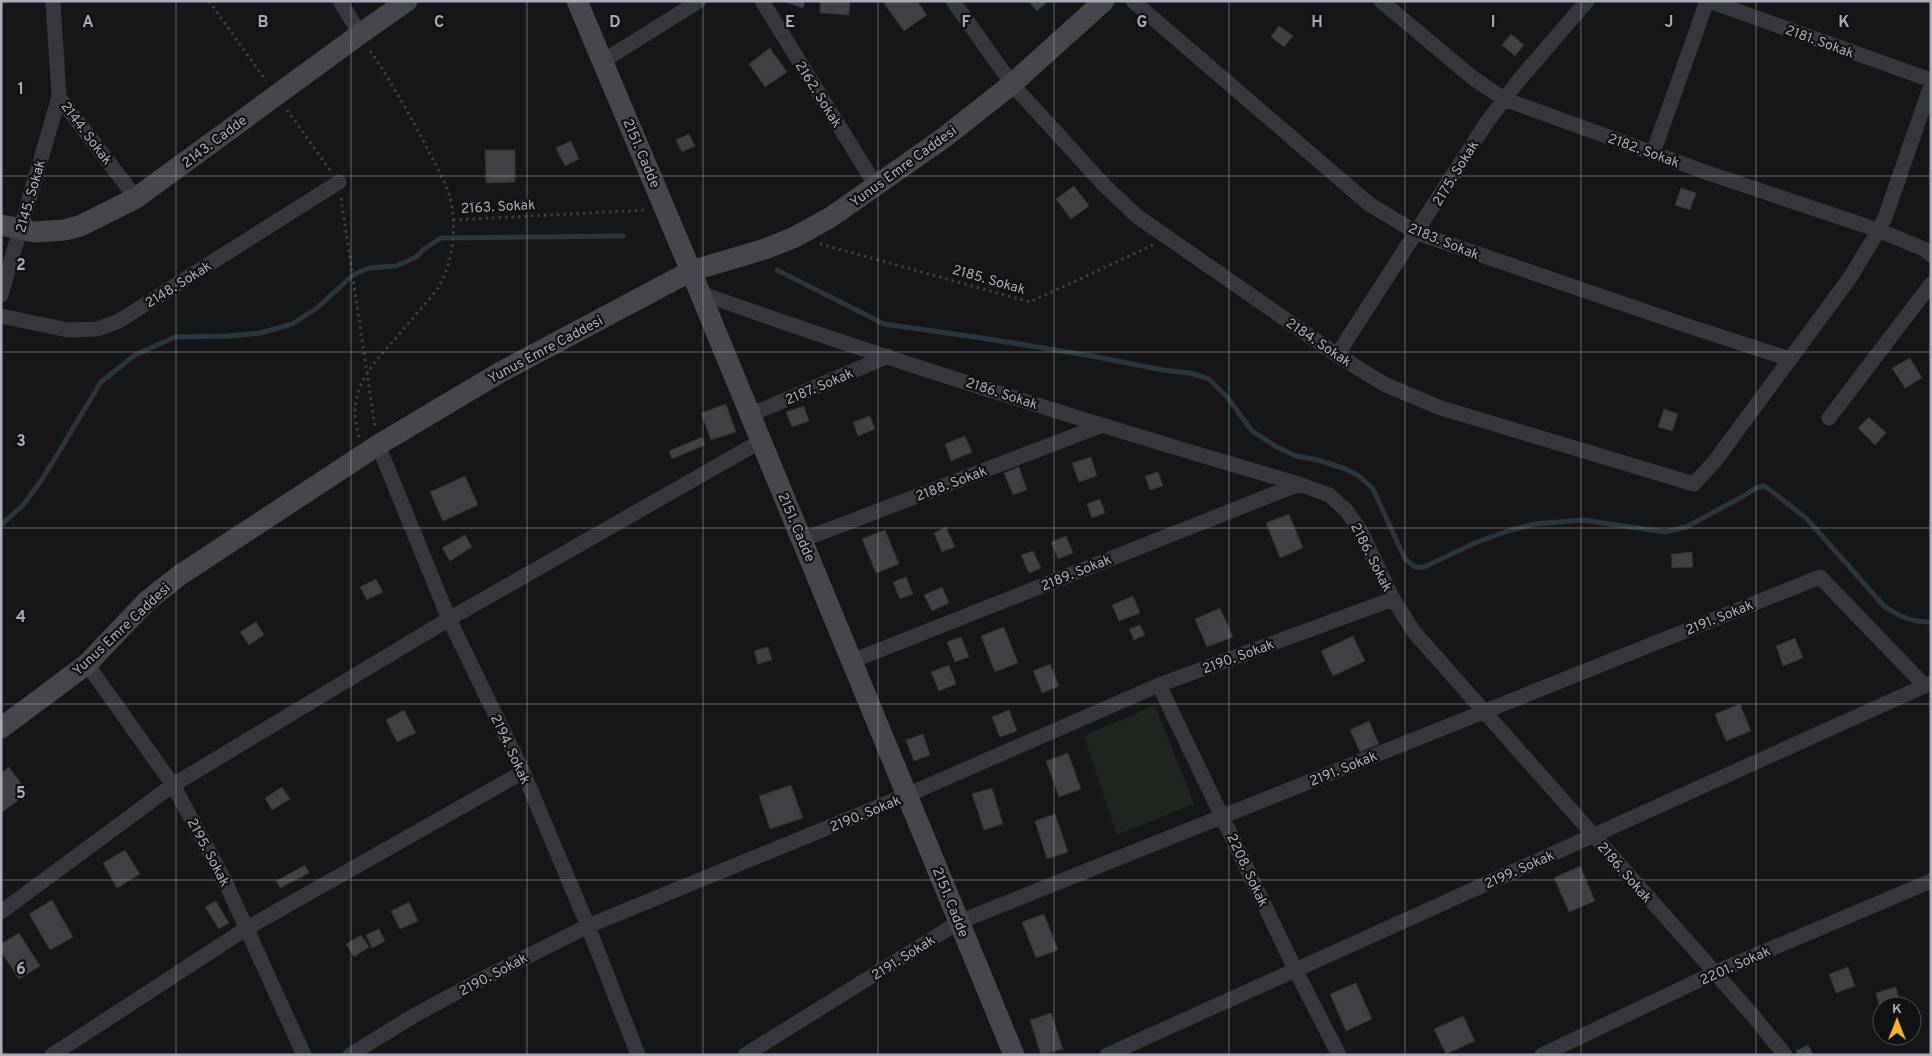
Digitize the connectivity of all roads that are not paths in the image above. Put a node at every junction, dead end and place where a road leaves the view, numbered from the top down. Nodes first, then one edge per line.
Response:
1 (53, 1) edge
2 (340, 1) edge
3 (407, 1) edge
4 (578, 1) edge
5 (699, 1) edge
6 (762, 1) edge
7 (954, 1) edge
8 (1104, 1) edge
9 (1133, 1) edge
10 (1381, 1) edge
11 (1587, 1) edge
12 (1708, 1) edge
13 (360, 34) junction
14 (603, 61) junction
15 (1931, 80) edge
16 (1012, 84) junction
17 (1931, 85) edge
18 (59, 97) junction
19 (1504, 100) junction
20 (1654, 153) junction
21 (339, 182) dead end
22 (876, 186) junction
23 (136, 198) junction
24 (11, 227) edge
25 (1878, 230) junction
26 (1417, 233) junction
27 (1931, 255) edge
28 (691, 271) junction
29 (1931, 284) edge
30 (700, 293) junction
31 (1, 295) edge
32 (1, 316) edge
33 (1337, 355) junction
34 (888, 356) junction
35 (1790, 359) junction
36 (750, 415) junction
37 (1829, 418) dead end
38 (1100, 426) junction
39 (761, 441) junction
40 (371, 450) junction
41 (1299, 484) junction
42 (802, 540) junction
43 (1393, 599) junction
44 (449, 619) junction
45 (852, 662) junction
46 (87, 664) junction
47 (1159, 685) junction
48 (1928, 685) edge
49 (1483, 711) junction
50 (1, 728) edge
51 (523, 772) junction
52 (173, 785) junction
53 (907, 795) junction
54 (1223, 817) junction
55 (1593, 836) junction
56 (1931, 881) edge
57 (1, 912) edge
58 (959, 922) junction
59 (588, 926) junction
60 (248, 928) junction
61 (1295, 969) junction
62 (1714, 973) junction
63 (1562, 1051) edge
64 (52, 1055) edge
65 (304, 1055) edge
66 (350, 1055) edge
67 (638, 1055) edge
68 (745, 1055) edge
69 (1014, 1055) edge
70 (1107, 1055) edge
71 (1339, 1055) edge
72 (1542, 1055) edge
73 (1785, 1055) edge

1 - 18 street, 2144. Sokak
2 - 13 street
3 - 13 street, 2143. Cadde
4 - 14 street, 2151. Cadde
5 - 14 street
6 - 22 street, 2162. Sokak
7 - 16 street, 2184. Sokak
8 - 16 street, Yunus Emre Caddesi
9 - 26 street, 2183. Sokak
10 - 19 street, 2182. Sokak
11 - 19 street, 2175. Sokak
12 - 15 street, 2181. Sokak
12 - 20 street
13 - 23 street, 2143. Cadde
14 - 28 street, 2151. Cadde
16 - 22 street, Yunus Emre Caddesi
16 - 33 street, 2184. Sokak
17 - 25 street
18 - 23 street, 2144. Sokak
18 - 24 street, 2145. Sokak
19 - 20 street, 2182. Sokak
19 - 26 street, 2175. Sokak
20 - 25 street, 2182. Sokak
21 - 32 street, 2148. Sokak
22 - 28 street, Yunus Emre Caddesi
23 - 24 street, 2143. Cadde
24 - 31 street, 2145. Sokak
25 - 27 street, 2182. Sokak
25 - 35 street
26 - 33 street, 2175. Sokak
26 - 35 street, 2183. Sokak
28 - 30 street, 2151. Cadde
28 - 40 street, Yunus Emre Caddesi
29 - 37 street
30 - 34 street, 2186. Sokak
30 - 36 street, 2151. Cadde
33 - 35 street, 2184. Sokak
34 - 36 street, 2187. Sokak
34 - 38 street, 2186. Sokak
36 - 39 street, 2151. Cadde
38 - 41 street, 2186. Sokak
38 - 42 street, 2188. Sokak
39 - 42 street, 2151. Cadde
39 - 44 street
40 - 44 street, 2194. Sokak
40 - 46 street, Yunus Emre Caddesi
41 - 43 street, 2186. Sokak
41 - 45 street, 2189. Sokak
42 - 45 street, 2151. Cadde
43 - 47 street, 2190. Sokak
43 - 49 street, 2186. Sokak
44 - 51 street, 2194. Sokak
44 - 52 street
45 - 53 street, 2151. Cadde
46 - 50 street, Yunus Emre Caddesi
46 - 52 street, 2195. Sokak
47 - 53 street, 2190. Sokak
47 - 54 street, 2208. Sokak
48 - 49 street, 2191. Sokak
48 - 55 street, 2199. Sokak
49 - 54 street, 2191. Sokak
49 - 55 street, 2186. Sokak
51 - 59 street, 2194. Sokak
51 - 60 street
52 - 57 street
52 - 60 street, 2195. Sokak
53 - 58 street, 2151. Cadde
53 - 59 street, 2190. Sokak
54 - 58 street, 2191. Sokak
54 - 61 street, 2208. Sokak
55 - 61 street, 2199. Sokak
55 - 62 street, 2186. Sokak
56 - 62 street, 2201. Sokak
58 - 68 street, 2191. Sokak
58 - 69 street, 2151. Cadde
59 - 66 street, 2190. Sokak
59 - 67 street, 2194. Sokak
60 - 64 street
60 - 65 street, 2195. Sokak
61 - 70 street, 2199. Sokak
61 - 71 street, 2208. Sokak
62 - 63 street, 2201. Sokak
62 - 73 street, 2186. Sokak
63 - 72 street, 2201. Sokak

